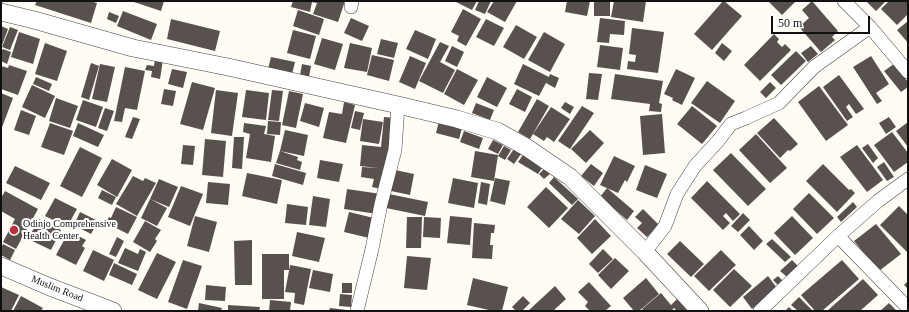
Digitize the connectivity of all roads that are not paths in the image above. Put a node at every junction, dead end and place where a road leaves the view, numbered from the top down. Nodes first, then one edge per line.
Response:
1 (844, 1) edge
2 (1, 12) edge
3 (870, 27) junction
4 (908, 72) edge
5 (398, 105) junction
6 (908, 179) edge
7 (838, 236) junction
8 (645, 252) junction
9 (1, 266) edge
10 (908, 308) edge
11 (113, 311) edge
12 (357, 311) edge
13 (700, 311) edge
14 (760, 311) edge

1 - 3 street
2 - 5 street
3 - 4 street
3 - 8 street
5 - 8 street
5 - 12 street
6 - 7 street
7 - 10 street
7 - 14 street
8 - 13 street
9 - 11 street, Muslim Road

